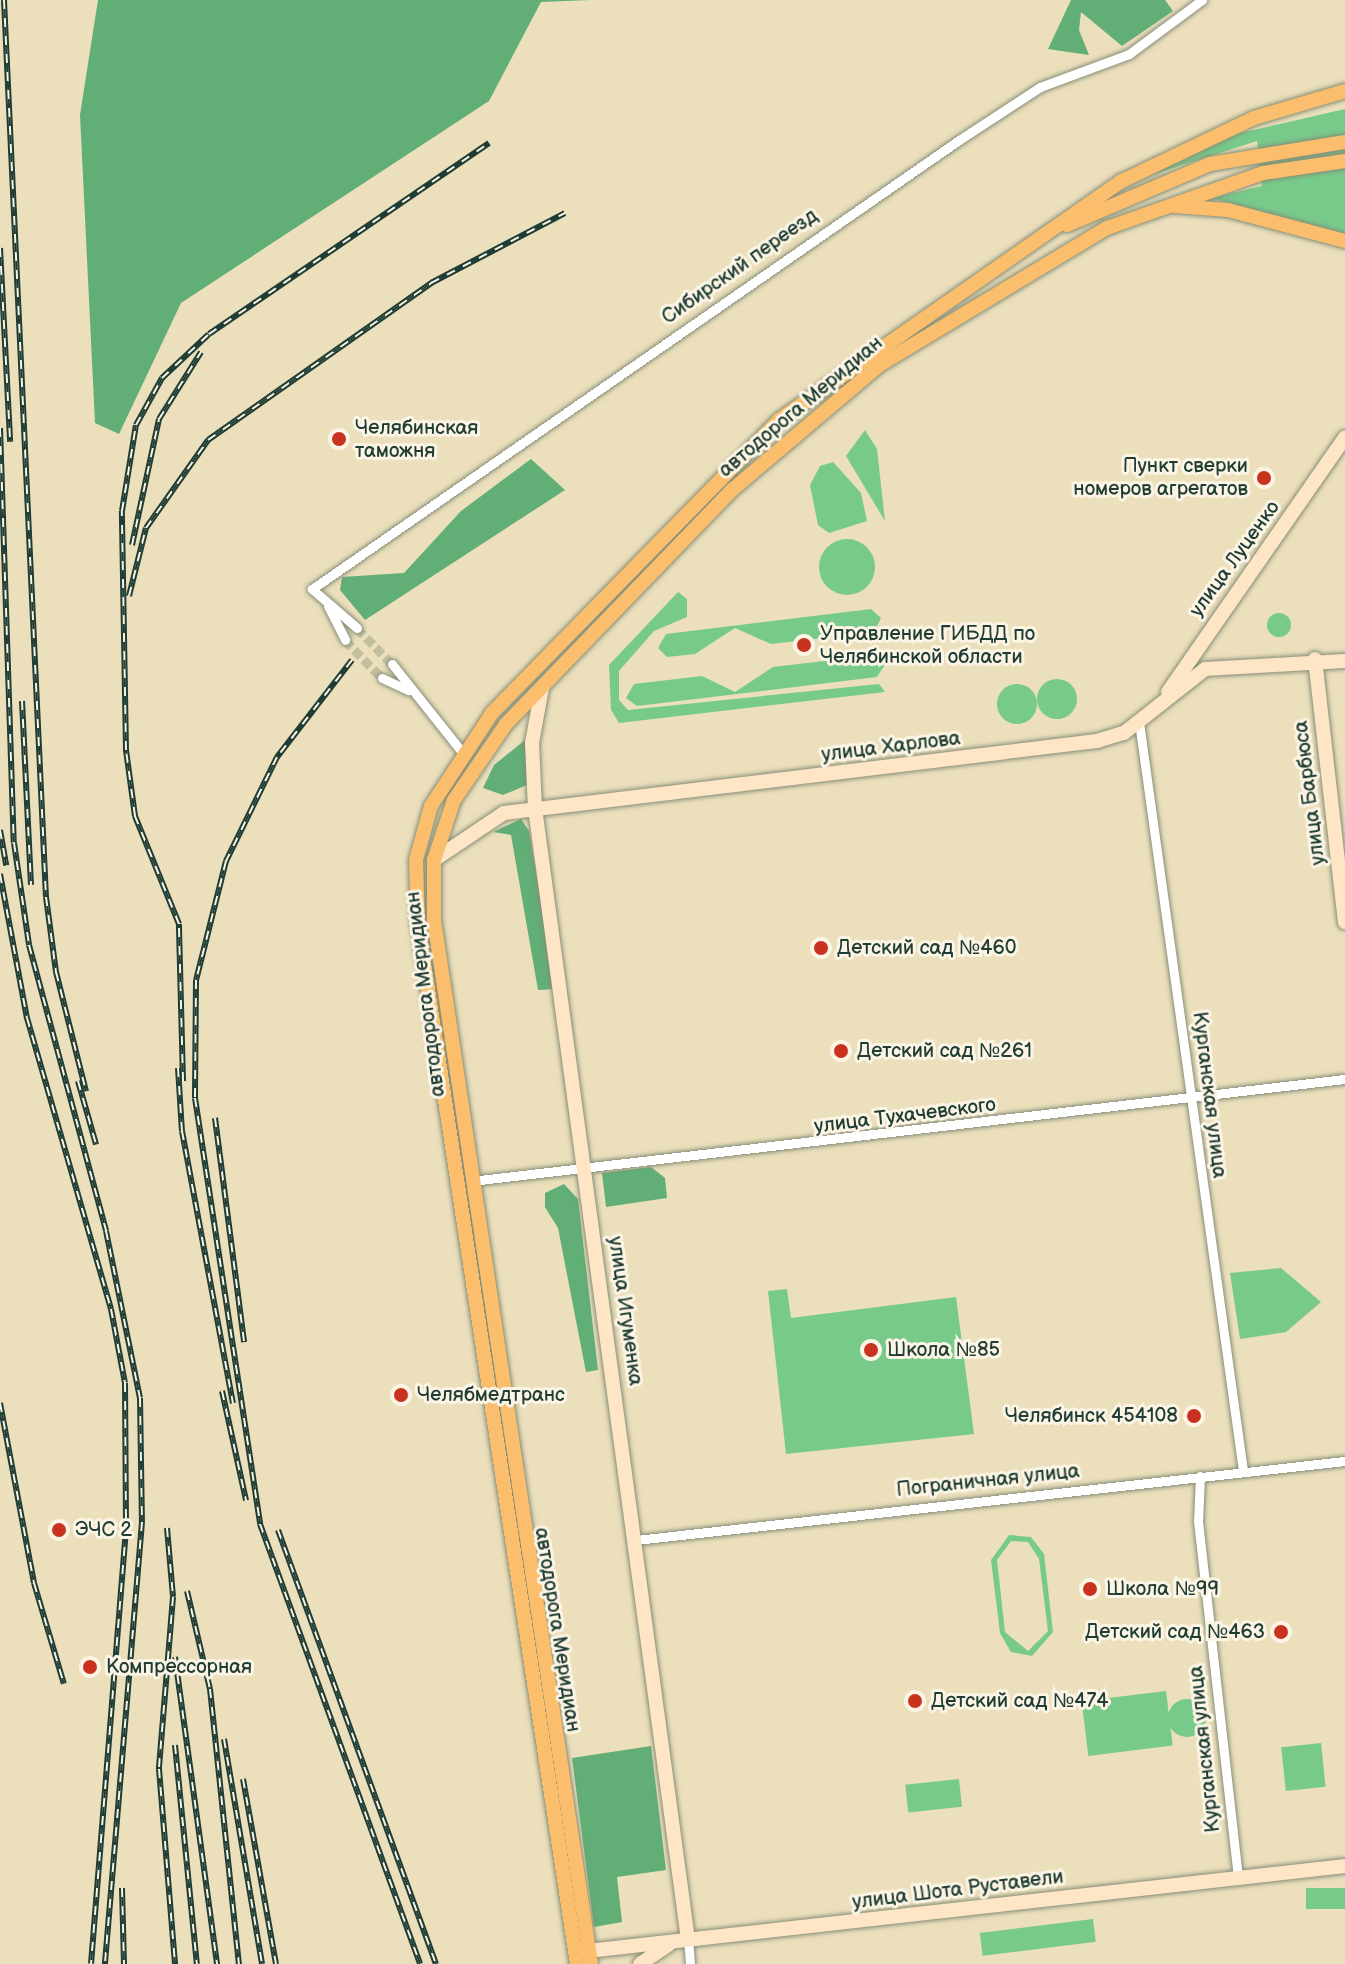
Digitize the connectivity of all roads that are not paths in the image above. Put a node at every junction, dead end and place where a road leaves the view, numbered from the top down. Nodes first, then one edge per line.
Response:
1 (1202, 0) edge
2 (1345, 91) edge
3 (1345, 101) edge
4 (1302, 104) junction
5 (1345, 142) edge
6 (1345, 161) edge
7 (1157, 207) junction
8 (1345, 241) edge
9 (1011, 258) junction
10 (1345, 437) edge
11 (327, 603) junction
12 (357, 628) tunnel mouth
13 (345, 640) tunnel mouth
14 (1196, 648) junction
15 (1315, 659) junction
16 (1345, 661) edge
17 (392, 664) tunnel mouth
18 (1205, 669) junction
19 (382, 678) tunnel mouth
20 (542, 688) junction
21 (408, 690) junction
22 (1159, 706) junction
23 (1139, 722) junction
24 (462, 752) junction
25 (535, 808) junction
26 (434, 860) junction
27 (1344, 904) edge
28 (1345, 922) edge
29 (1345, 1079) edge
30 (1191, 1100) junction
31 (584, 1166) junction
32 (470, 1181) junction
33 (1345, 1461) edge
34 (1243, 1471) junction
35 (1200, 1476) junction
36 (636, 1540) junction
37 (1345, 1866) edge
38 (1238, 1876) junction
39 (682, 1941) junction
40 (583, 1958) edge
41 (640, 1964) edge
42 (690, 1964) edge

1 - 11 street, Сибирский переезд
2 - 4 main road
3 - 4 main road
4 - 9 main road
5 - 9 main road
6 - 7 main road, автодорога Меридиан
7 - 8 main road
7 - 20 main road, автодорога Меридиан
9 - 24 main road, автодорога Меридиан
10 - 14 street, улица Луценко
11 - 12 street
11 - 13 street
14 - 18 street
14 - 22 street, улица Луценко
15 - 16 street
15 - 18 street
15 - 27 street, улица Барбюса
17 - 21 street
18 - 22 street, улица Харлова
19 - 21 street
20 - 25 street, улица Игуменка
20 - 26 main road, автодорога Меридиан
21 - 24 street
22 - 23 street, улица Харлова
23 - 25 street, улица Харлова
23 - 30 street, Курганская улица
24 - 40 main road, автодорога Меридиан
25 - 26 street, улица Харлова
25 - 31 street, улица Игуменка
26 - 32 main road, автодорога Меридиан
27 - 28 street, улица Барбюса
29 - 30 street, улица Тухачевского
30 - 31 street, улица Тухачевского
30 - 34 street, Курганская улица
31 - 32 street, улица Тухачевского
31 - 36 street, улица Игуменка
32 - 40 main road, автодорога Меридиан
33 - 34 street, Пограничная улица
34 - 35 street, Пограничная улица
35 - 36 street, Пограничная улица
35 - 38 street, Курганская улица
36 - 39 street, улица Игуменка
37 - 38 street, улица Шота Руставели
38 - 39 street, улица Шота Руставели
39 - 40 street, улица Шота Руставели
39 - 41 street
39 - 42 street

